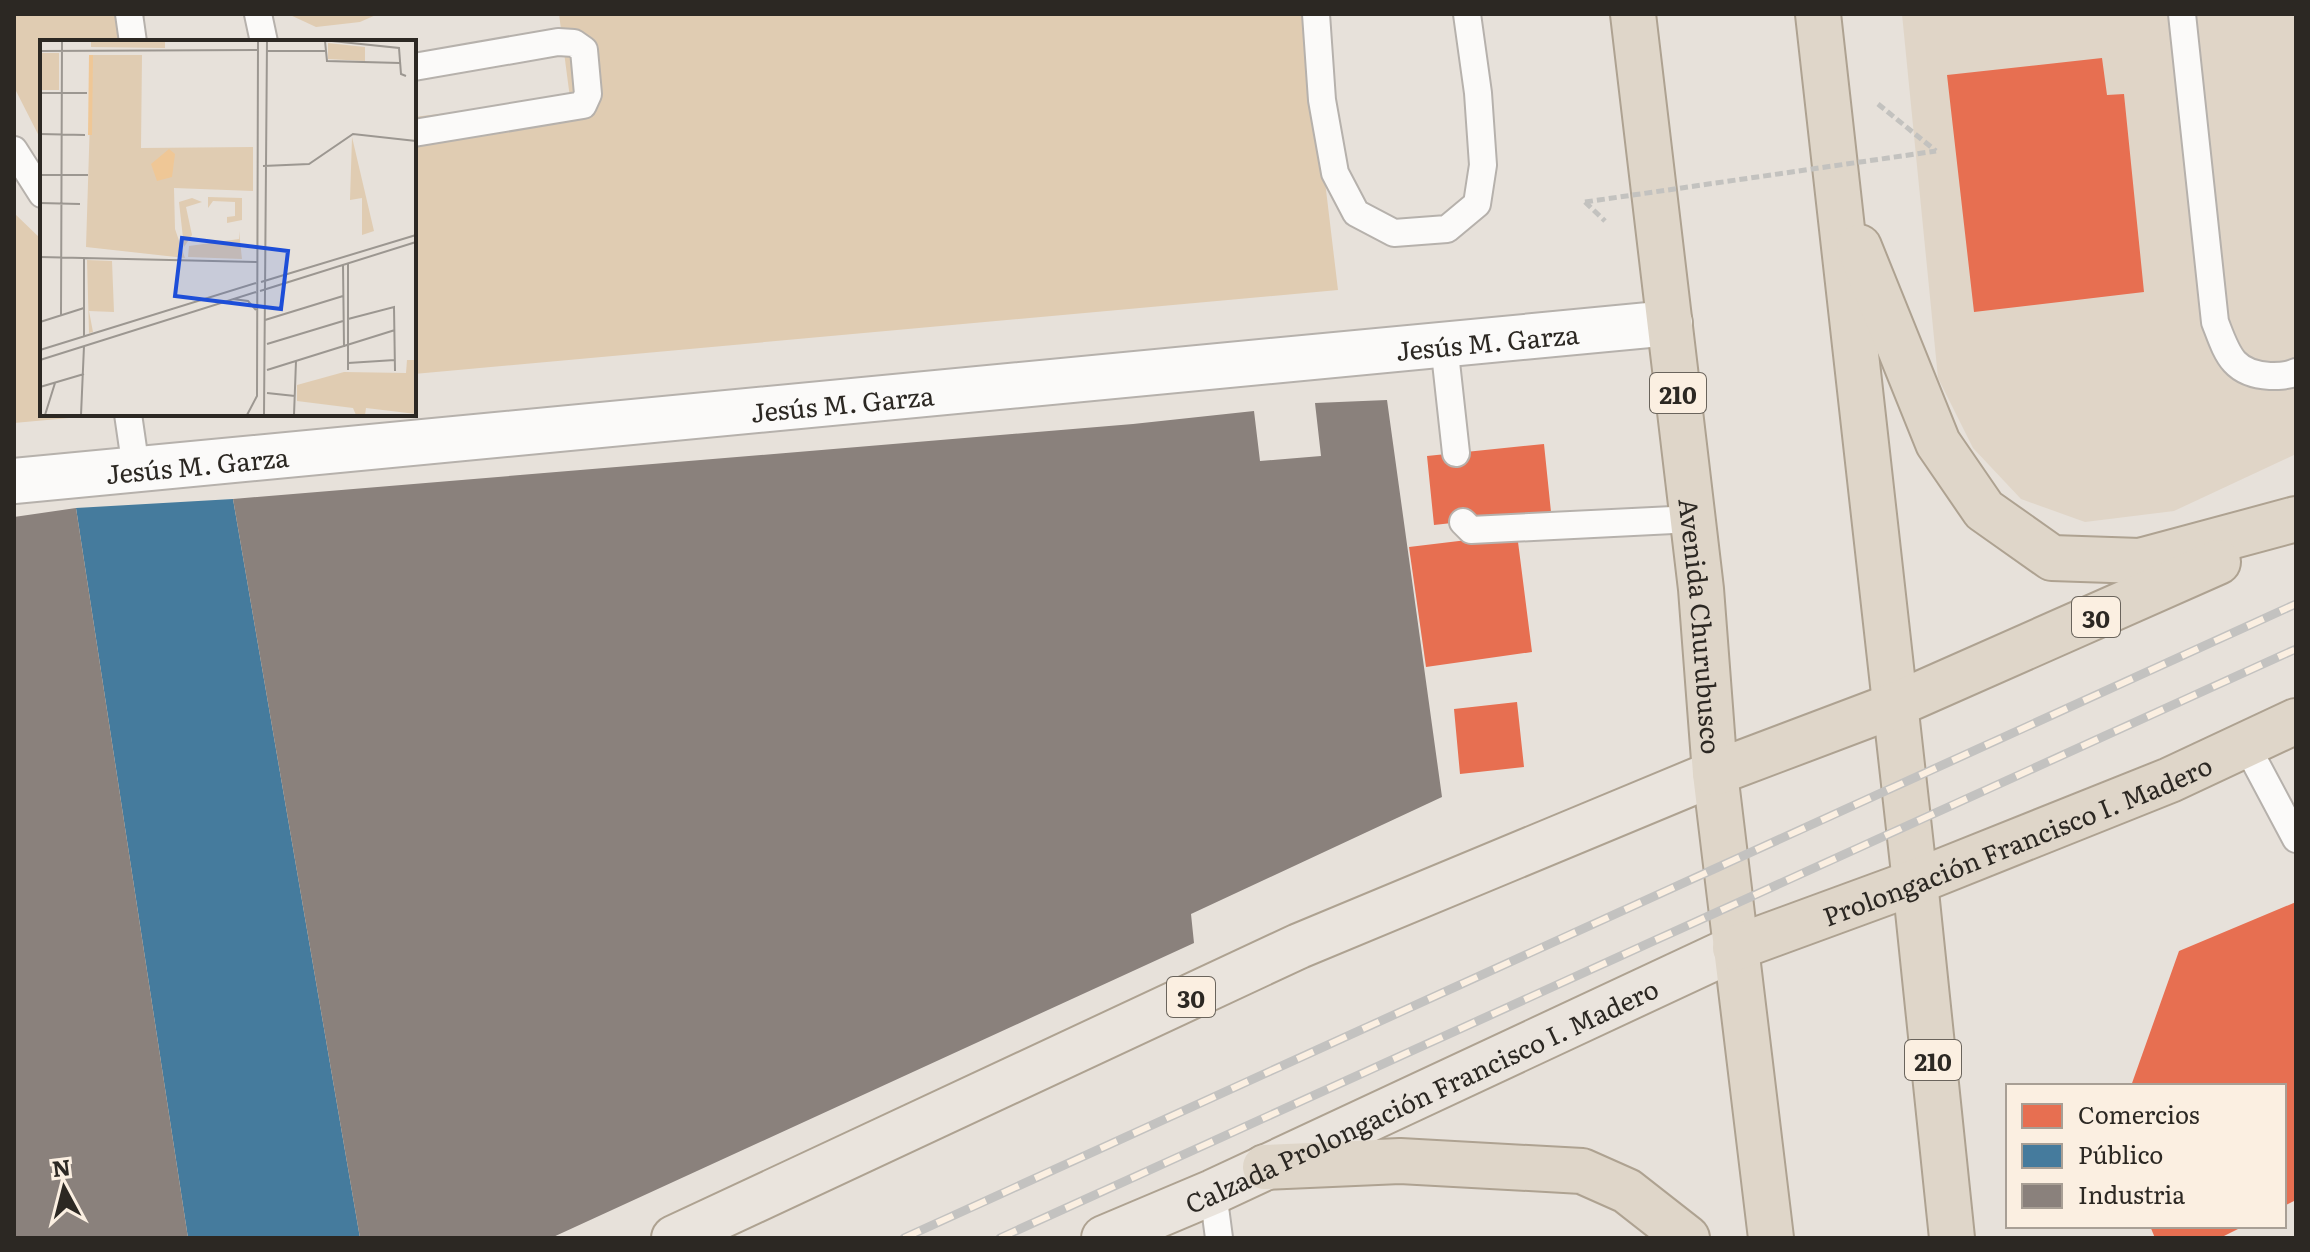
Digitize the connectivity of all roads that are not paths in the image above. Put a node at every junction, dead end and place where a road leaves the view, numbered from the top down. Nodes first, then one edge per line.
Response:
1 (129, 14) edge
2 (258, 14) edge
3 (1316, 14) edge
4 (1467, 14) edge
5 (1633, 14) edge
6 (1818, 14) edge
7 (2182, 14) edge
8 (133, 40) edge
9 (264, 40) edge
10 (416, 67) edge
11 (416, 133) edge
12 (14, 150) edge
13 (40, 191) edge
14 (1839, 196) junction
15 (1670, 323) junction
16 (1444, 344) junction
17 (2296, 372) edge
18 (128, 416) edge
19 (1456, 453) dead end
20 (136, 469) junction
21 (14, 481) edge
22 (1693, 519) junction
23 (2296, 519) edge
24 (1463, 522) dead end
25 (2296, 527) edge
26 (1895, 705) junction
27 (2296, 721) edge
28 (2246, 745) junction
29 (1715, 773) junction
30 (2296, 839) edge
31 (1915, 882) junction
32 (1735, 948) junction
33 (1265, 1167) junction
34 (1213, 1192) junction
35 (674, 1238) edge
36 (1104, 1238) edge
37 (1219, 1238) edge
38 (1687, 1238) edge
39 (1771, 1238) edge
40 (1952, 1238) edge

1 - 8 lane
2 - 9 lane
3 - 4 lane
5 - 15 highway, Avenida Churubusco / 210
6 - 14 highway, 210
7 - 17 lane
10 - 11 lane
12 - 13 lane
14 - 23 highway
14 - 26 highway, 210
15 - 16 street, Jesús M. Garza
15 - 22 highway, Avenida Churubusco / 210
16 - 19 lane
16 - 20 street, Jesús M. Garza
18 - 20 lane
20 - 21 street, Jesús M. Garza
22 - 24 lane
22 - 29 highway, Avenida Churubusco / 210
25 - 26 highway, 30
26 - 29 highway, 30
26 - 31 highway, 210
27 - 28 highway, Prolongación Francisco I. Madero
28 - 30 lane
28 - 31 highway, Prolongación Francisco I. Madero
29 - 32 highway, Avenida Churubusco / 210
29 - 35 main road, 30
31 - 32 highway, Prolongación Francisco I. Madero
31 - 40 highway, 210
32 - 33 main road, Calzada Prolongación Francisco I. Madero
32 - 39 highway, Avenida Churubusco / 210
33 - 34 main road, Calzada Prolongación Francisco I. Madero
33 - 38 highway
34 - 36 main road, Calzada Prolongación Francisco I. Madero
34 - 37 lane

